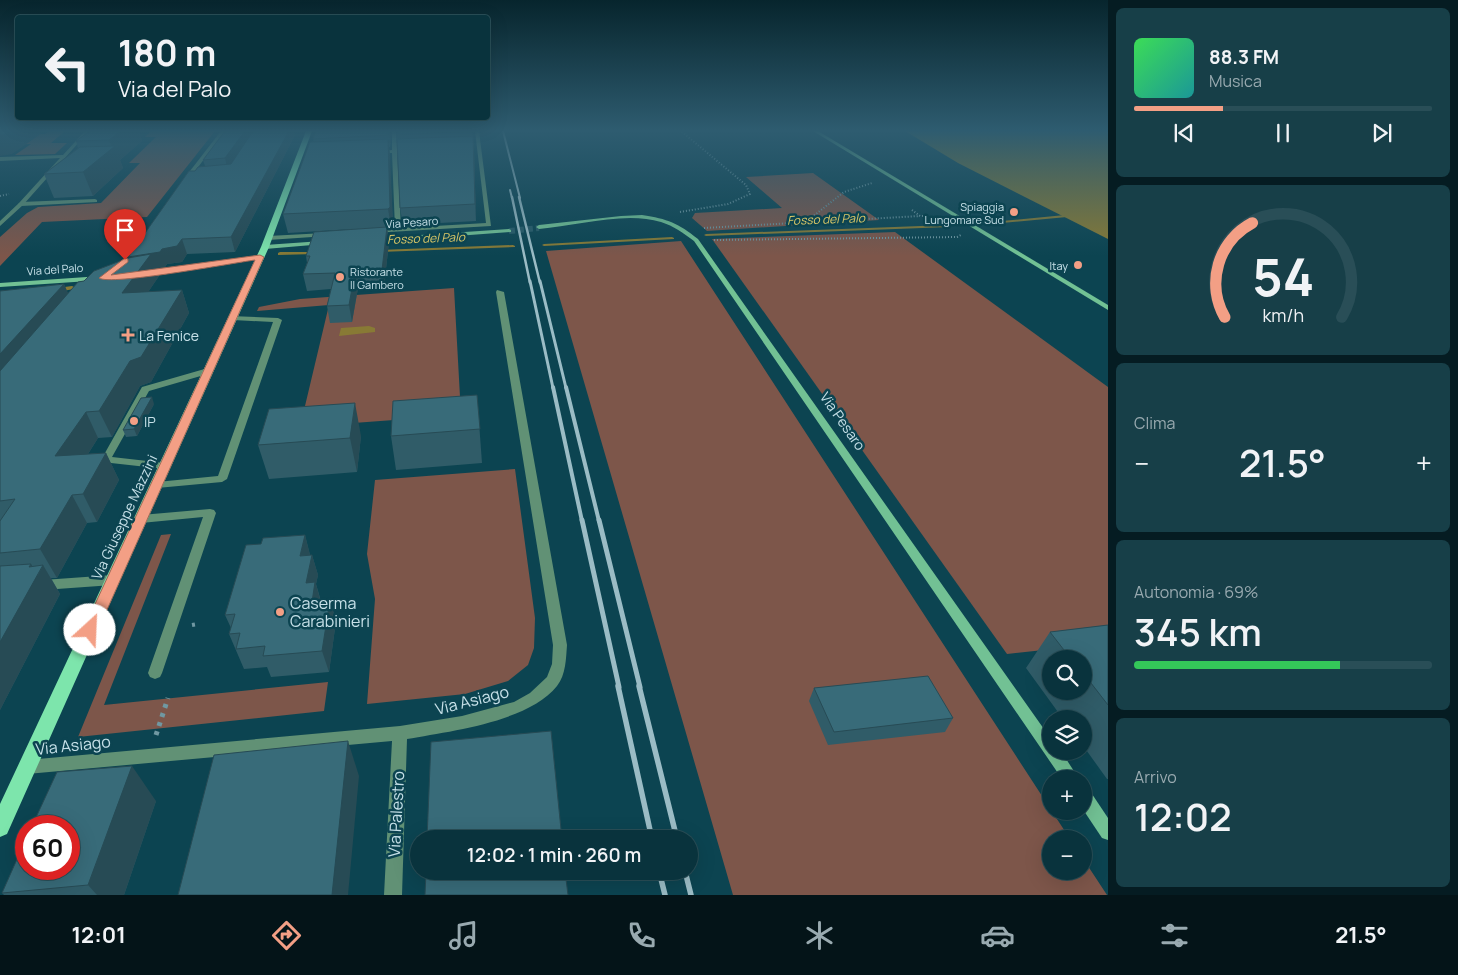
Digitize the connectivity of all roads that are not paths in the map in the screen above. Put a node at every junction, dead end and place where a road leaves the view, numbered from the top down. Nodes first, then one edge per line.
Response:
1 (50, 173) edge
2 (191, 173) edge
3 (293, 173) edge
4 (396, 173) edge
5 (482, 173) edge
6 (884, 173) edge
7 (188, 177) junction
8 (196, 177) edge
9 (182, 184) edge
10 (95, 201) dead end
11 (21, 204) junction
12 (0, 224) edge
13 (541, 227) tunnel mouth
14 (398, 230) junction
15 (509, 231) tunnel mouth
16 (361, 233) edge
17 (334, 234) edge
18 (368, 240) edge
19 (330, 242) edge
20 (265, 247) junction
21 (138, 275) edge
22 (107, 276) edge
23 (0, 285) edge
24 (500, 292) dead end
25 (1108, 308) edge
26 (232, 318) junction
27 (208, 371) junction
28 (165, 466) junction
29 (157, 485) junction
30 (141, 519) junction
31 (113, 580) junction
32 (26, 587) edge
33 (155, 673) dead end
34 (400, 732) junction
35 (1042, 738) edge
36 (28, 767) junction
37 (1092, 809) edge
38 (0, 827) edge
39 (1108, 832) edge
40 (393, 895) edge

1 - 11 street
2 - 7 street
3 - 20 main road, Via Giuseppe Mazzini
4 - 14 street
5 - 14 street
6 - 25 street
7 - 8 street
7 - 9 street
10 - 11 street
11 - 12 street
13 - 35 street, Via Pesaro
14 - 16 street
15 - 18 street, Via Pesaro
17 - 20 street
19 - 20 street
20 - 21 street
20 - 26 main road, Via Giuseppe Mazzini
22 - 23 street, Via del Palo
24 - 34 street, Via Asiago
26 - 27 main road, Via Giuseppe Mazzini
26 - 29 street
27 - 28 main road, Via Giuseppe Mazzini
27 - 28 street
28 - 29 main road, Via Giuseppe Mazzini
29 - 30 main road, Via Giuseppe Mazzini
30 - 31 main road, Via Giuseppe Mazzini
30 - 33 street
31 - 32 street
31 - 36 main road, Via Giuseppe Mazzini
34 - 36 street, Via Asiago
34 - 40 street, Via Palestro
36 - 38 main road, Via Giuseppe Mazzini
37 - 39 street

